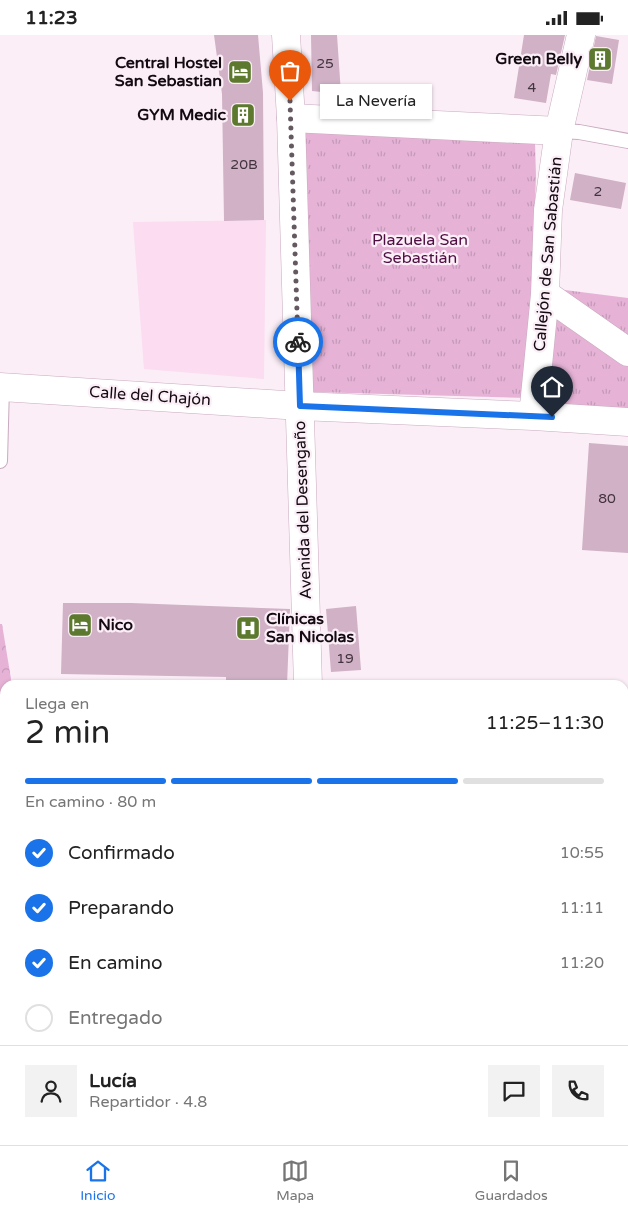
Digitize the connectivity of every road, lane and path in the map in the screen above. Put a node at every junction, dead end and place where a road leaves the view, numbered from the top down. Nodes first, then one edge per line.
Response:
1 (286, 35) edge
2 (580, 35) edge
3 (291, 118) junction
4 (559, 131) junction
5 (628, 141) edge
6 (545, 293) junction
7 (628, 353) edge
8 (1, 387) edge
9 (300, 406) junction
10 (533, 415) junction
11 (628, 422) edge
12 (0, 461) edge
13 (308, 680) edge

1 - 3 street, Avenida del Desengaño
2 - 4 street, Callejón de San Sabastián
3 - 4 street
3 - 9 street, Avenida del Desengaño
4 - 5 lane
4 - 6 street, Callejón de San Sabastián
6 - 7 street
6 - 10 street, Callejón de San Sabastián
8 - 9 street, Calle del Chajón
8 - 12 lane
9 - 10 street, Calle del Chajón
9 - 13 street, Avenida del Desengaño
10 - 11 street, Calle del Chajón

